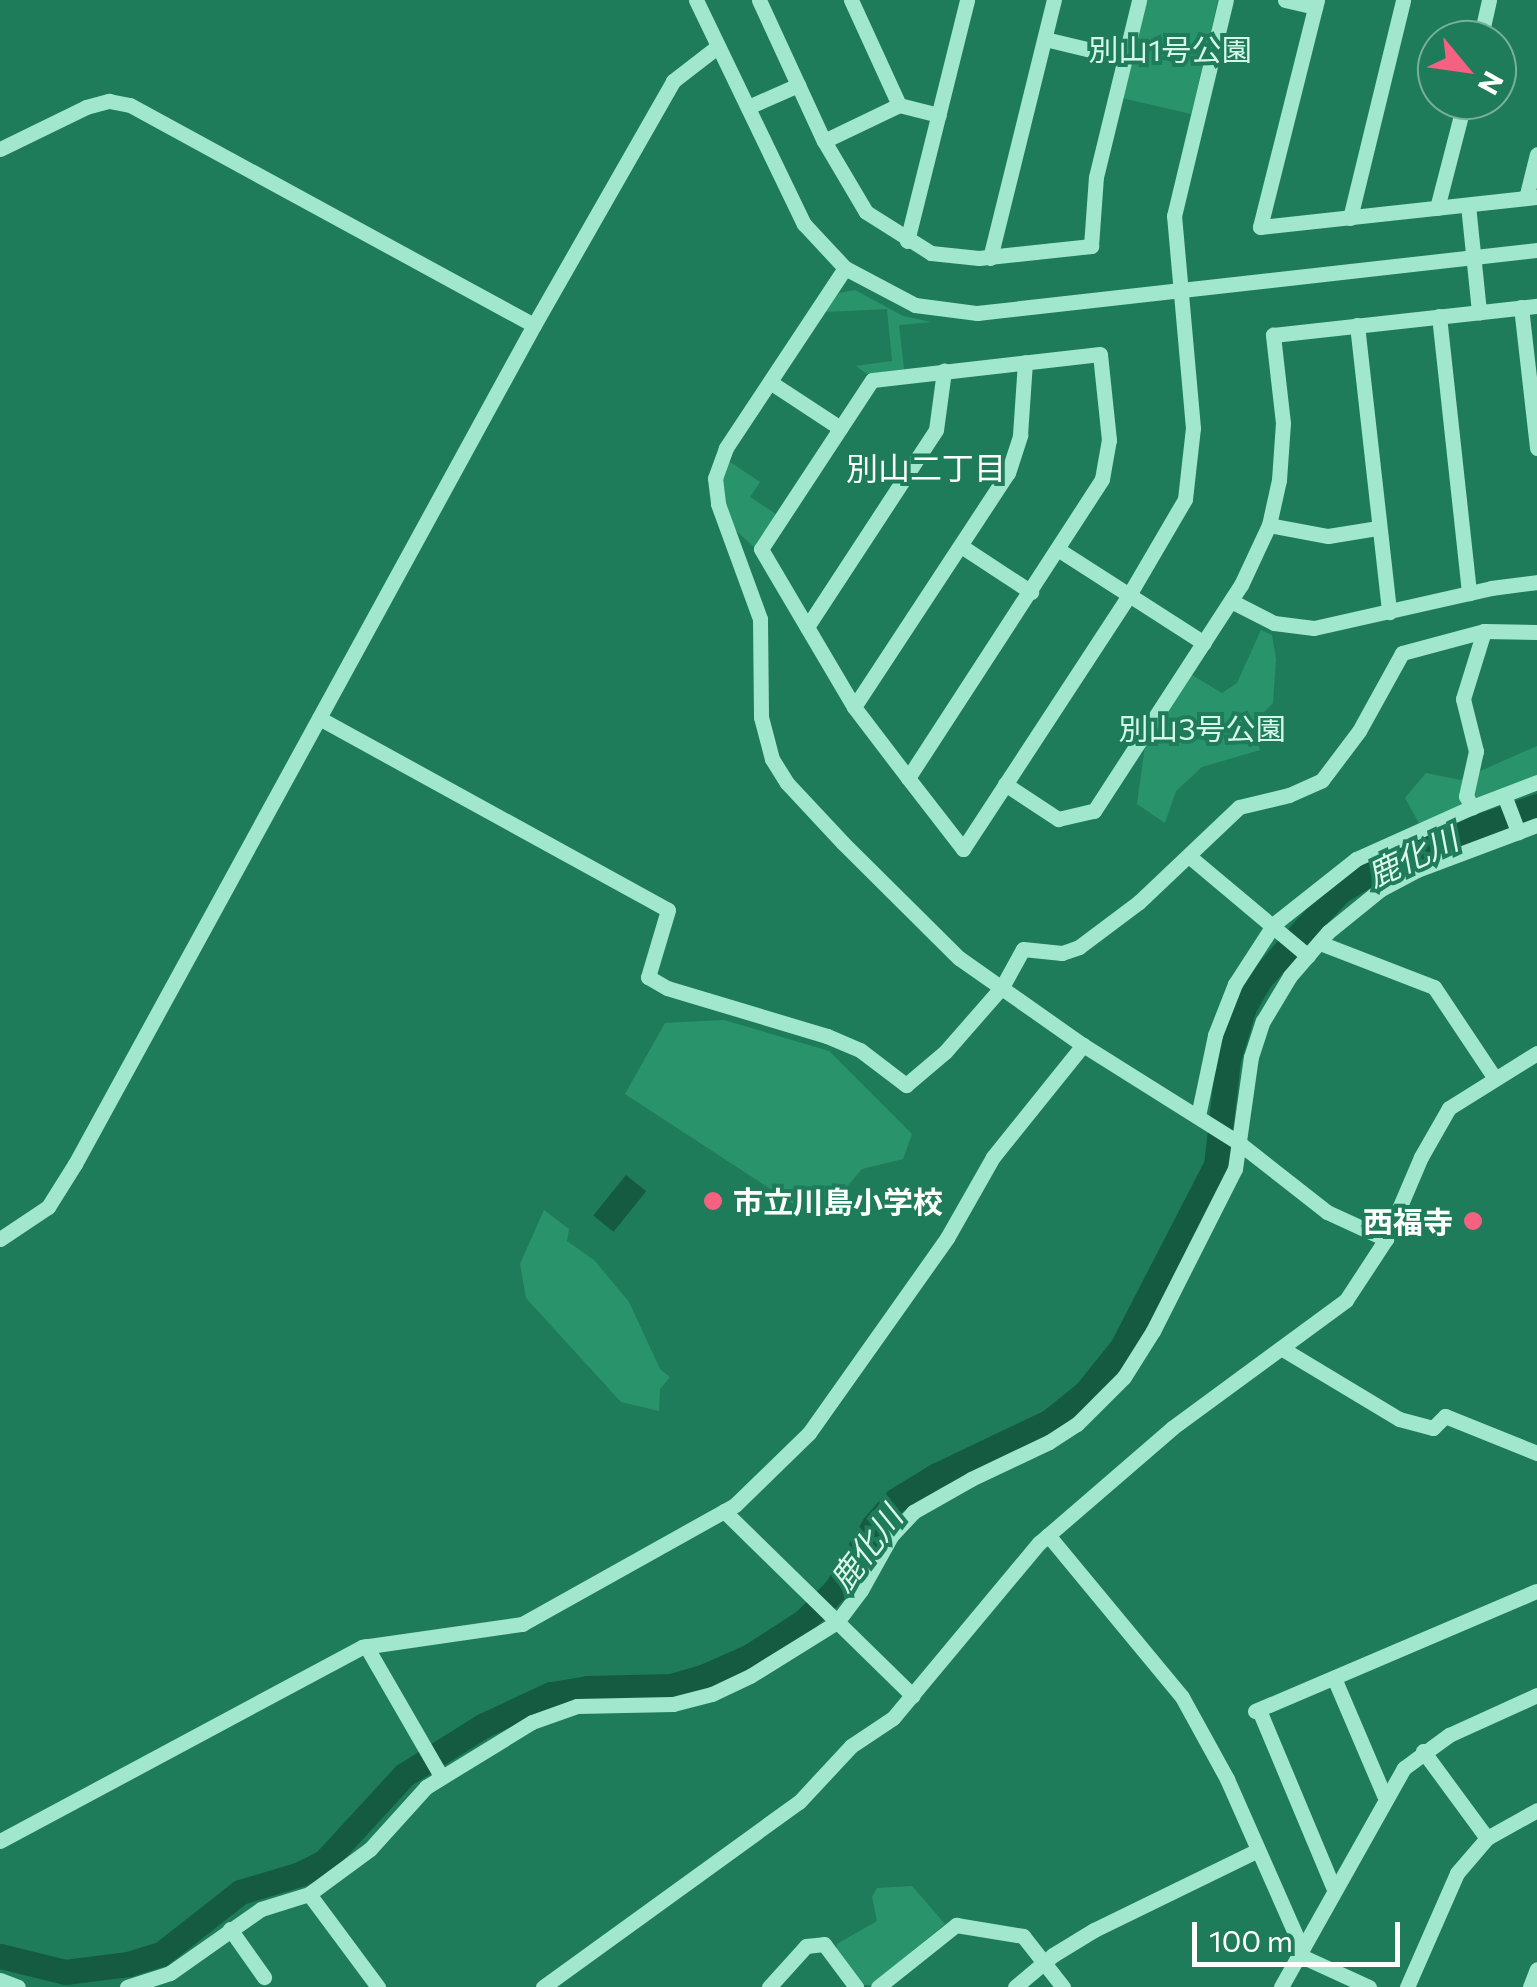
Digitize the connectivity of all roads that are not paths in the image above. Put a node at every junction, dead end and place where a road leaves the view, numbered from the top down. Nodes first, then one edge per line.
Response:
1 (696, 0) edge
2 (759, 0) edge
3 (851, 0) edge
4 (968, 0) edge
5 (1054, 0) edge
6 (1139, 0) edge
7 (1226, 0) edge
8 (1285, 0) edge
9 (1403, 0) edge
10 (1316, 4) edge
11 (1045, 38) junction
12 (717, 47) junction
13 (1124, 58) junction
14 (798, 85) junction
15 (899, 105) junction
16 (748, 108) junction
17 (939, 115) junction
18 (1460, 120) edge
19 (824, 141) junction
20 (0, 149) edge
21 (1537, 154) edge
22 (1531, 198) edge
23 (1468, 205) junction
24 (1438, 208) junction
25 (1350, 218) junction
26 (907, 241) junction
27 (1537, 250) edge
28 (1474, 257) junction
29 (990, 258) junction
30 (845, 268) junction
31 (1178, 290) junction
32 (1529, 307) edge
33 (1480, 312) junction
34 (1439, 316) junction
35 (1356, 325) junction
36 (534, 326) junction
37 (1025, 362) junction
38 (944, 372) junction
39 (770, 382) junction
40 (840, 428) junction
41 (1537, 448) edge
42 (1269, 525) junction
43 (1378, 528) junction
44 (962, 546) junction
45 (1059, 550) junction
46 (1537, 582) edge
47 (1031, 592) junction
48 (1470, 593) junction
49 (1129, 596) junction
50 (1231, 601) junction
51 (1389, 612) junction
52 (808, 627) junction
53 (1484, 631) junction
54 (1537, 632) edge
55 (1204, 643) junction
56 (854, 707) junction
57 (319, 718) junction
58 (908, 778) junction
59 (1537, 782) edge
60 (1004, 784) junction
61 (1504, 796) junction
62 (1472, 807) junction
63 (1537, 824) edge
64 (1517, 830) junction
65 (1190, 857) junction
66 (1276, 926) junction
67 (1320, 943) junction
68 (1306, 954) junction
69 (1002, 988) junction
70 (1083, 1044) junction
71 (1537, 1053) edge
72 (1494, 1077) junction
73 (1201, 1119) junction
74 (1236, 1142) junction
75 (0, 1239) edge
76 (1386, 1239) junction
77 (1281, 1348) junction
78 (1537, 1453) edge
79 (724, 1511) junction
80 (1048, 1536) junction
81 (1537, 1591) edge
82 (837, 1622) junction
83 (366, 1646) junction
84 (1334, 1678) junction
85 (1537, 1695) edge
86 (913, 1696) junction
87 (1423, 1751) junction
88 (439, 1775) junction
89 (1384, 1795) junction
90 (1537, 1810) edge
91 (1488, 1838) junction
92 (0, 1841) edge
93 (1258, 1850) junction
94 (1334, 1889) junction
95 (309, 1894) junction
96 (230, 1929) junction
97 (1300, 1952) junction
98 (1043, 1963) junction
99 (1537, 1969) edge
100 (170, 1972) junction
101 (264, 1977) dead end
102 (0, 1980) edge
103 (18, 1987) edge
104 (127, 1987) edge
105 (180, 1987) edge
106 (378, 1987) edge
107 (543, 1987) edge
108 (768, 1987) edge
109 (856, 1987) edge
110 (878, 1987) edge
111 (1015, 1987) edge
112 (1063, 1987) edge
113 (1281, 1987) edge
114 (1370, 1987) edge
115 (1407, 1987) edge
116 (1530, 1987) edge

1 - 12 street
2 - 14 street
3 - 15 street
4 - 17 street
5 - 11 street
6 - 13 street
7 - 31 street
8 - 10 street
9 - 25 street
10 - 25 street
11 - 13 street
11 - 29 street
12 - 16 street
12 - 36 street
13 - 29 street
14 - 16 street
14 - 19 street
15 - 17 street
15 - 19 street
16 - 30 street
17 - 26 street
18 - 24 street
19 - 26 street
20 - 36 street
21 - 22 street
22 - 23 street
23 - 24 street
23 - 28 street
24 - 25 street
26 - 29 street
27 - 28 street
28 - 31 street
28 - 33 street
30 - 31 street
30 - 39 street
31 - 49 street
32 - 33 street
32 - 41 street
33 - 34 street
34 - 35 street
34 - 48 street
35 - 42 street
35 - 43 street
36 - 57 street
37 - 38 street
37 - 44 street
37 - 45 street
38 - 40 street
38 - 52 street
39 - 40 street
39 - 69 street
40 - 52 street
42 - 43 street
42 - 50 street
43 - 51 street
44 - 47 street
44 - 56 street
45 - 47 street
45 - 49 street
46 - 48 street
47 - 58 street
48 - 51 street
49 - 55 street
49 - 60 street
50 - 51 street
50 - 55 street
52 - 56 street
53 - 54 street
53 - 62 street
53 - 65 street
55 - 60 street
56 - 58 street
57 - 69 street
57 - 75 street
58 - 60 street
59 - 61 street
61 - 62 street
61 - 64 street
62 - 66 street
63 - 64 street
64 - 67 street
65 - 66 street
65 - 69 street
66 - 68 street
66 - 73 street
67 - 68 street
67 - 72 street
68 - 74 street
69 - 70 street
70 - 73 street
70 - 79 street
71 - 72 street
72 - 76 street
73 - 74 street
74 - 76 street
74 - 82 street
76 - 77 street
77 - 78 street
77 - 80 street
79 - 82 street
79 - 83 street
80 - 86 street
80 - 93 street
81 - 84 street
82 - 86 street
82 - 88 street
83 - 88 street
83 - 92 street
84 - 89 street
84 - 94 street
85 - 87 street
86 - 107 street
87 - 89 street
87 - 91 street
88 - 95 street
89 - 94 street
90 - 91 street
91 - 115 street
93 - 97 street
93 - 98 street
94 - 97 street
95 - 96 street
95 - 106 street
96 - 100 street
96 - 101 street
97 - 113 street
97 - 114 street
98 - 110 street
98 - 111 street
98 - 112 street
99 - 116 street
100 - 104 street
100 - 105 street
102 - 103 street
108 - 109 street

